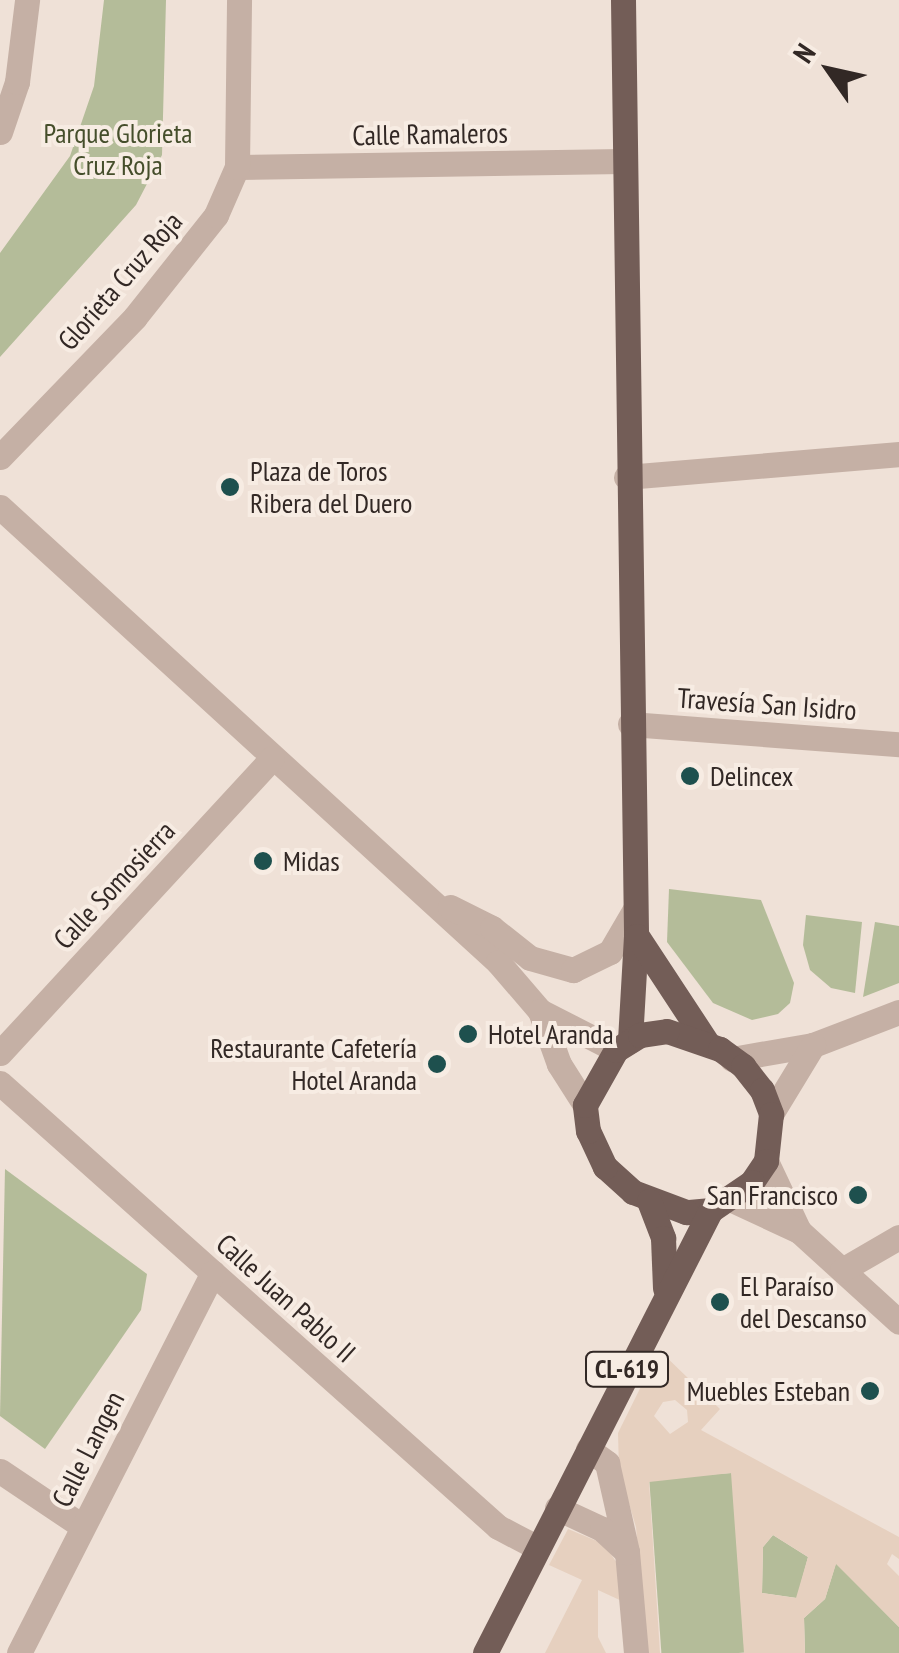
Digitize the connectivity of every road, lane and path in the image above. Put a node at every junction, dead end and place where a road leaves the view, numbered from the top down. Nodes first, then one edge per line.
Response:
1 (27, 0) edge
2 (239, 0) edge
3 (623, 0) edge
4 (0, 132) edge
5 (623, 161) junction
6 (237, 167) junction
7 (899, 454) edge
8 (0, 457) edge
9 (626, 477) junction
10 (0, 507) edge
11 (630, 724) junction
12 (899, 744) edge
13 (272, 758) junction
14 (429, 897) junction
15 (635, 923) junction
16 (540, 1011) junction
17 (899, 1012) edge
18 (708, 1044) junction
19 (813, 1045) junction
20 (623, 1046) junction
21 (0, 1053) edge
22 (732, 1059) junction
23 (0, 1083) edge
24 (585, 1105) junction
25 (771, 1114) junction
26 (766, 1161) junction
27 (649, 1200) junction
28 (722, 1205) junction
29 (799, 1231) junction
30 (899, 1237) edge
31 (842, 1270) junction
32 (213, 1274) junction
33 (666, 1289) junction
34 (899, 1322) edge
35 (588, 1449) junction
36 (0, 1471) edge
37 (557, 1508) junction
38 (82, 1526) junction
39 (538, 1548) junction
40 (627, 1552) junction
41 (19, 1653) edge
42 (485, 1653) edge
43 (636, 1653) edge

1 - 4 street
2 - 6 street, Glorieta Cruz Roja
3 - 5 main road
5 - 6 street, Calle Ramaleros
5 - 9 main road
6 - 8 street, Glorieta Cruz Roja
7 - 9 street
9 - 11 main road
10 - 13 street
11 - 12 street, Travesía San Isidro
11 - 15 main road
13 - 14 street
13 - 21 street, Calle Somosierra
14 - 15 street
14 - 16 street
15 - 18 main road
15 - 20 main road
16 - 20 street
16 - 24 street
17 - 19 street
18 - 20 main road
18 - 22 main road
19 - 22 street
19 - 25 street
20 - 24 main road
22 - 25 main road
23 - 32 street, Calle Juan Pablo II
24 - 27 main road
25 - 26 main road
26 - 28 main road
26 - 29 street
27 - 28 main road
27 - 33 main road
28 - 29 street
28 - 33 main road
29 - 31 street
30 - 31 street
31 - 34 street
32 - 38 street, Calle Langen
32 - 39 street, Calle Juan Pablo II
33 - 35 main road, CL-619
35 - 37 main road, CL-619
35 - 40 street
36 - 38 street
37 - 39 main road, CL-619
37 - 40 street
38 - 41 street, Calle Langen
39 - 42 main road, CL-619
40 - 43 street

